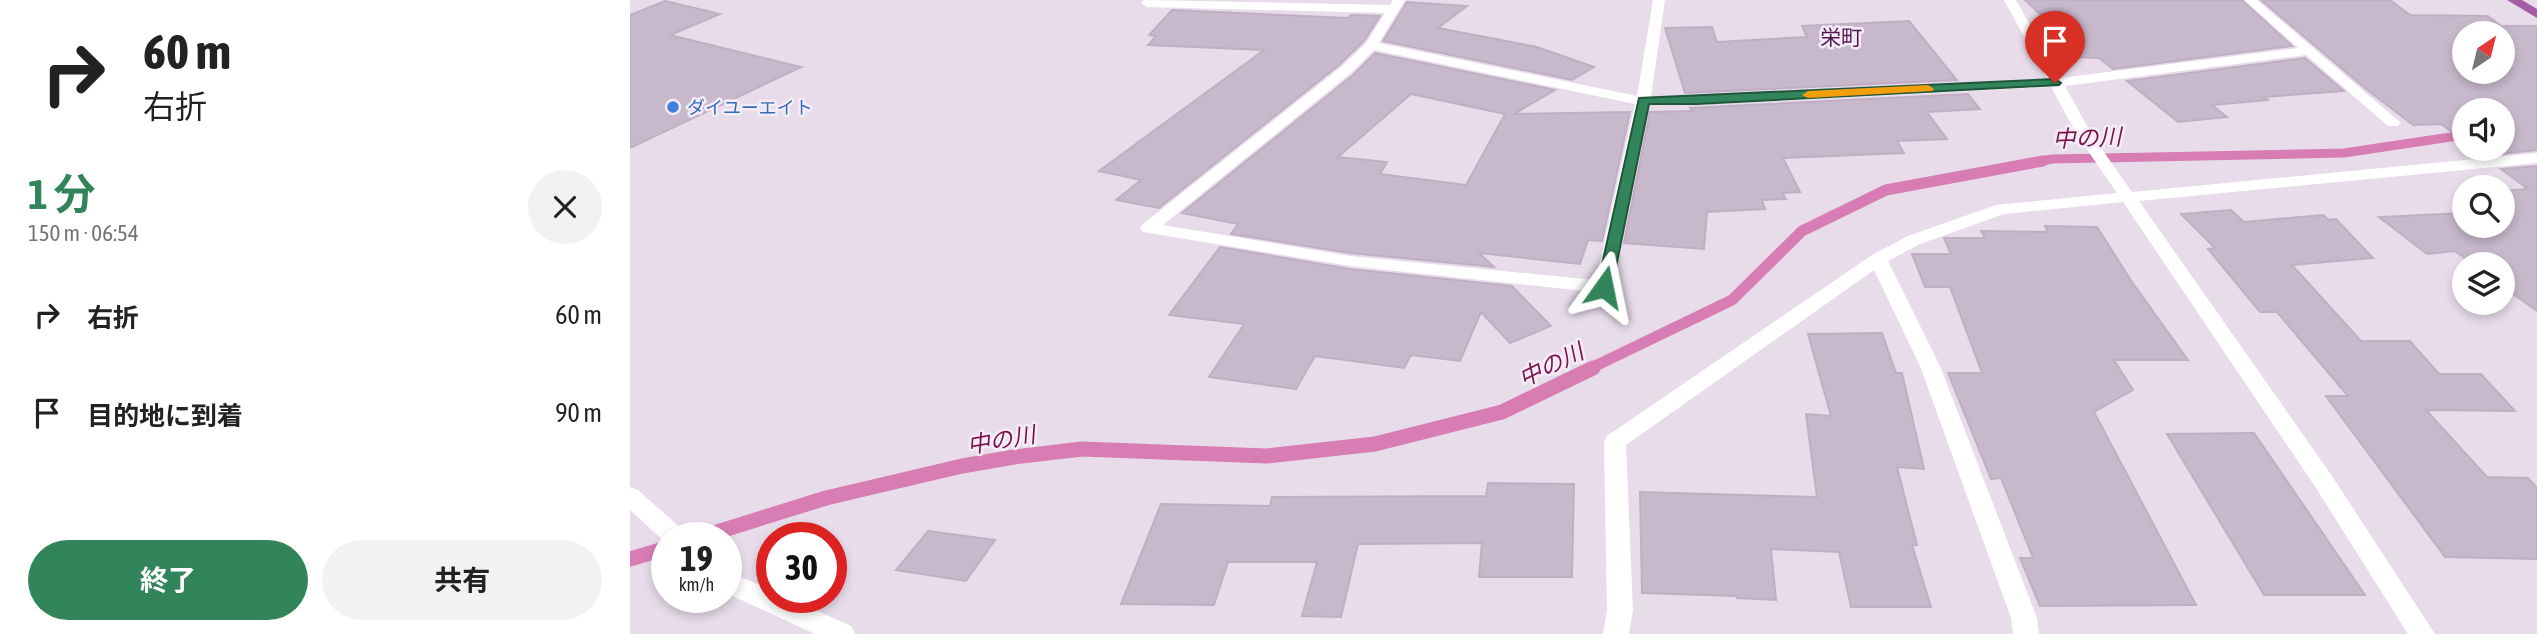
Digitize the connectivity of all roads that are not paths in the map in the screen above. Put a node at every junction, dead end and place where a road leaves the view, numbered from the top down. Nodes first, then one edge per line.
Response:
1 (1659, 0) edge
2 (2010, 0) edge
3 (2250, 0) edge
4 (2512, 0) edge
5 (1147, 3) dead end
6 (1395, 4) edge
7 (2537, 14) edge
8 (1371, 45) junction
9 (2308, 51) junction
10 (2055, 83) junction
11 (1643, 100) junction
12 (2393, 123) dead end
13 (2537, 158) edge
14 (2124, 190) junction
15 (1878, 259) junction
16 (630, 496) edge
17 (659, 522) edge
18 (742, 588) edge
19 (842, 634) edge
20 (1616, 634) edge
21 (2026, 634) edge
22 (2422, 634) edge

1 - 11 street
2 - 10 street
3 - 9 street
4 - 7 main road
5 - 6 street
6 - 8 street
8 - 11 street
8 - 11 street
9 - 10 street
9 - 12 street
10 - 11 street
10 - 14 street
13 - 14 street
14 - 15 street
14 - 22 street
15 - 20 street
15 - 21 street
16 - 17 street
18 - 19 street

